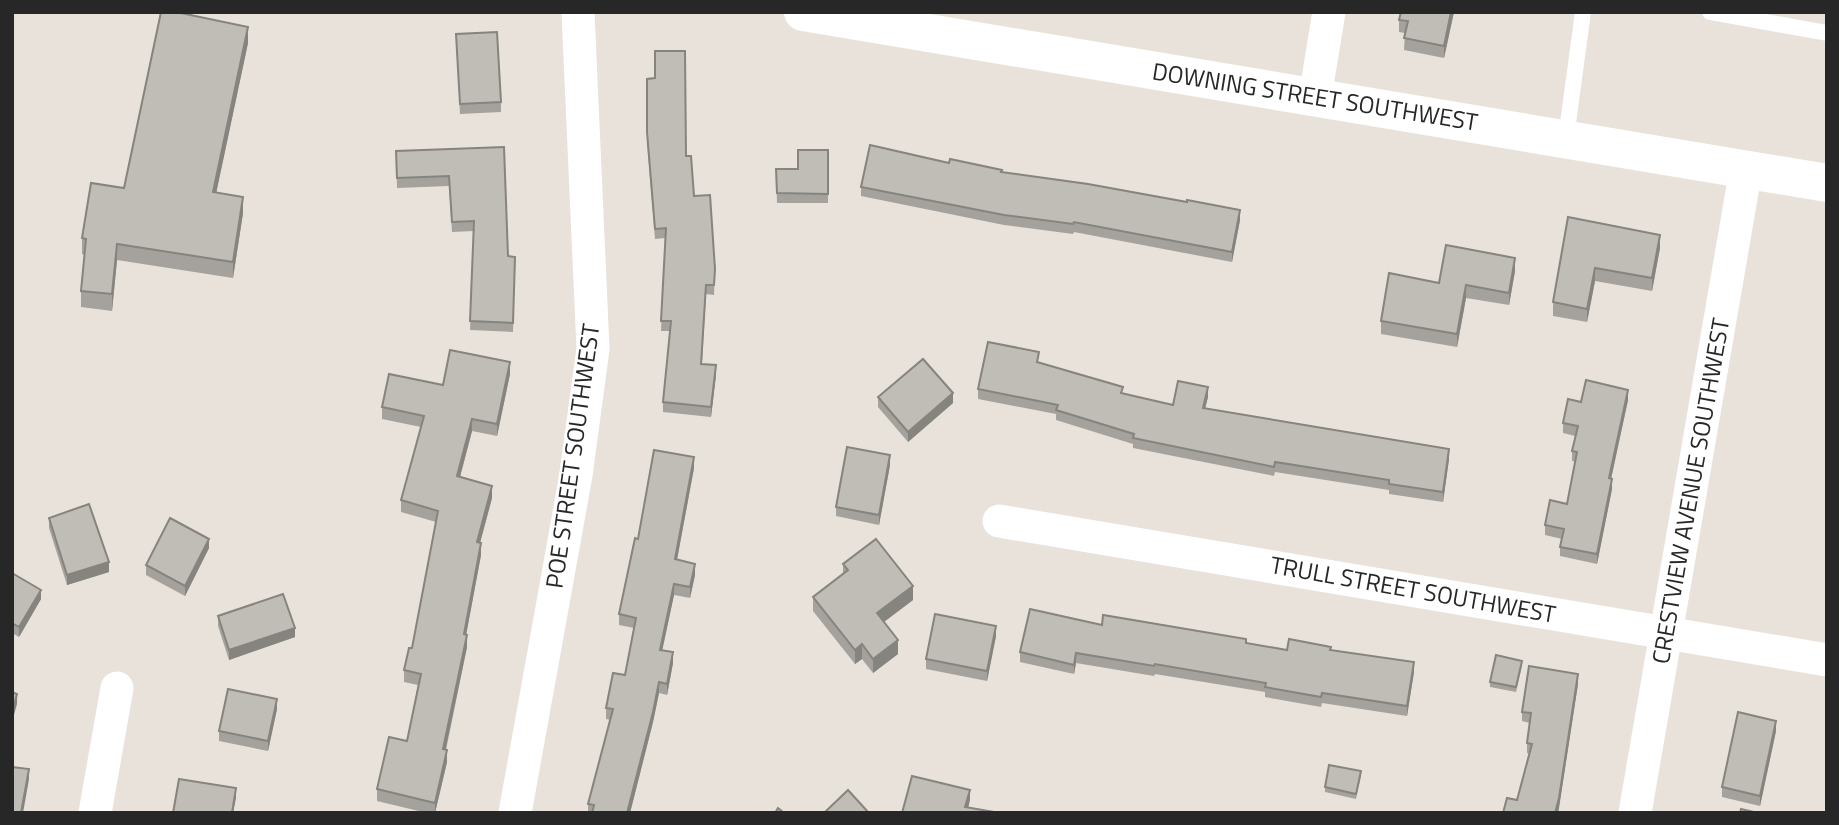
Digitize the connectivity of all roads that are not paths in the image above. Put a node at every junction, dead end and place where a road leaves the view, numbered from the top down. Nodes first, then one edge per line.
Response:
1 (578, 12) edge
2 (803, 12) edge
3 (1329, 12) edge
4 (1583, 12) edge
5 (1710, 12) edge
6 (1827, 33) edge
7 (1315, 97) junction
8 (1566, 138) junction
9 (1746, 169) junction
10 (1827, 183) edge
11 (999, 521) dead end
12 (1666, 633) junction
13 (1827, 660) edge
14 (117, 688) dead end
15 (95, 813) edge
16 (514, 813) edge
17 (1635, 813) edge

1 - 16 street, POE STREET SOUTHWEST
2 - 7 street, DOWNING STREET SOUTHWEST
3 - 7 street
4 - 8 lane
5 - 6 lane
7 - 8 street, DOWNING STREET SOUTHWEST
8 - 9 street, DOWNING STREET SOUTHWEST
9 - 10 street, DOWNING STREET SOUTHWEST
9 - 12 street, CRESTVIEW AVENUE SOUTHWEST
11 - 12 street, TRULL STREET SOUTHWEST
12 - 13 street, TRULL STREET SOUTHWEST
12 - 17 street, CRESTVIEW AVENUE SOUTHWEST
14 - 15 street

